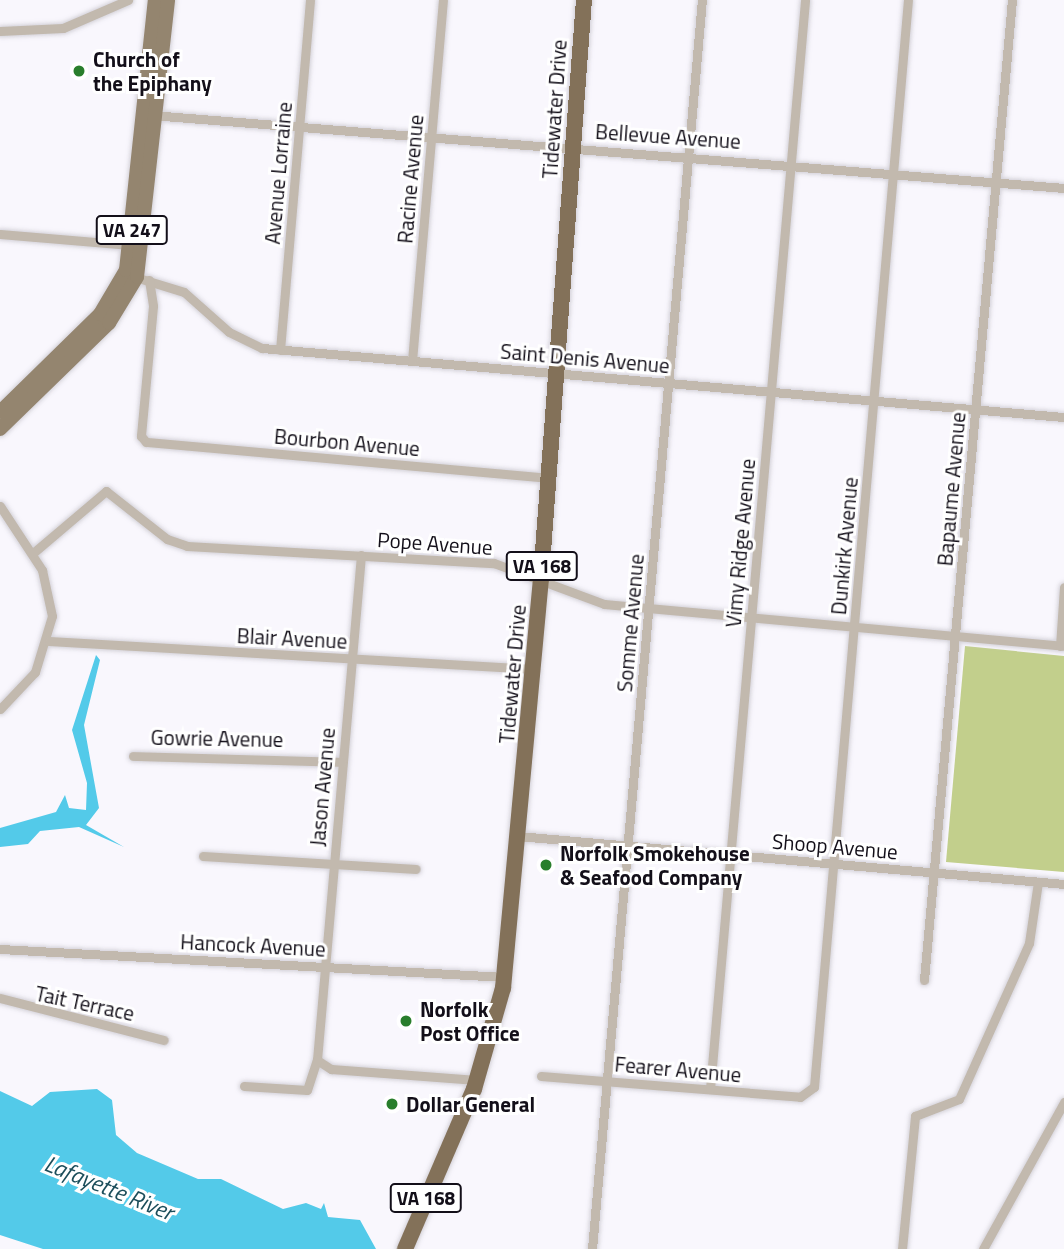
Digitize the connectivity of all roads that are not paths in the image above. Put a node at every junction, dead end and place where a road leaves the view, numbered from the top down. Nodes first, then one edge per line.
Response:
1 (128, 0) edge
2 (155, 0) edge
3 (168, 0) edge
4 (310, 0) edge
5 (443, 0) edge
6 (584, 0) edge
7 (702, 0) edge
8 (805, 0) edge
9 (908, 0) edge
10 (1012, 0) edge
11 (0, 30) edge
12 (149, 115) junction
13 (299, 128) junction
14 (431, 139) junction
15 (572, 148) junction
16 (689, 155) junction
17 (790, 163) junction
18 (893, 172) junction
19 (996, 181) junction
20 (1064, 188) edge
21 (0, 234) edge
22 (137, 245) junction
23 (137, 277) junction
24 (280, 350) junction
25 (412, 361) junction
26 (556, 373) junction
27 (668, 383) junction
28 (772, 392) junction
29 (873, 400) junction
30 (975, 409) junction
31 (0, 412) edge
32 (1064, 417) edge
33 (0, 429) edge
34 (548, 478) junction
35 (0, 506) edge
36 (33, 553) junction
37 (360, 555) junction
38 (541, 578) junction
39 (1064, 587) edge
40 (649, 608) junction
41 (751, 618) junction
42 (855, 627) junction
43 (956, 636) junction
44 (49, 641) junction
45 (1062, 646) edge
46 (351, 658) junction
47 (534, 669) junction
48 (0, 709) edge
49 (134, 756) dead end
50 (342, 762) junction
51 (518, 836) junction
52 (628, 846) junction
53 (730, 854) junction
54 (203, 856) dead end
55 (333, 863) junction
56 (833, 863) junction
57 (416, 869) dead end
58 (936, 872) junction
59 (1038, 882) junction
60 (1064, 884) edge
61 (0, 949) edge
62 (324, 966) junction
63 (504, 976) junction
64 (923, 980) dead end
65 (0, 998) edge
66 (164, 1040) dead end
67 (317, 1060) junction
68 (541, 1076) dead end
69 (477, 1080) junction
70 (607, 1081) junction
71 (244, 1086) dead end
72 (710, 1089) junction
73 (810, 1093) joint
74 (1064, 1102) edge
75 (405, 1249) edge
76 (592, 1249) edge
77 (902, 1249) edge
78 (983, 1249) edge

1 - 11 street
2 - 12 main road, VA 247
3 - 12 main road, VA 247
4 - 13 street, Avenue Lorraine
5 - 14 street, Racine Avenue
6 - 15 highway, Tidewater Drive / VA 168
7 - 16 street, Somme Avenue
8 - 17 street, Vimy Ridge Avenue
9 - 18 street, Dunkirk Avenue
10 - 19 street, Bapaume Avenue
12 - 13 street, Bellevue Avenue
12 - 22 main road, VA 247
13 - 14 street, Bellevue Avenue
13 - 24 street, Avenue Lorraine
14 - 15 street, Bellevue Avenue
14 - 25 street, Racine Avenue
15 - 16 street, Bellevue Avenue
15 - 26 highway, Tidewater Drive / VA 168
16 - 17 street, Bellevue Avenue
16 - 27 street, Somme Avenue
17 - 18 street, Bellevue Avenue
17 - 28 street, Vimy Ridge Avenue
18 - 19 street, Bellevue Avenue
18 - 29 street, Dunkirk Avenue
19 - 20 street, Bellevue Avenue
19 - 30 street, Bapaume Avenue
21 - 22 street
22 - 23 main road, VA 247
23 - 24 street, Saint Denis Avenue
23 - 31 main road, VA 247
23 - 33 main road, VA 247
23 - 34 street, Bourbon Avenue
24 - 25 street, Saint Denis Avenue
25 - 26 street, Saint Denis Avenue
26 - 27 street, Saint Denis Avenue
26 - 34 highway, Tidewater Drive / VA 168
27 - 28 street, Saint Denis Avenue
27 - 40 street, Somme Avenue
28 - 29 street, Saint Denis Avenue
28 - 41 street, Vimy Ridge Avenue
29 - 30 street, Saint Denis Avenue
29 - 42 street, Dunkirk Avenue
30 - 32 street, Saint Denis Avenue
30 - 43 street, Bapaume Avenue
34 - 38 highway, Tidewater Drive / VA 168
35 - 36 street
36 - 37 street, Pope Avenue
36 - 44 street
37 - 38 street, Pope Avenue
37 - 46 street, Jason Avenue
38 - 40 street, Pope Avenue
38 - 47 highway, Tidewater Drive / VA 168
39 - 45 street
40 - 41 street, Pope Avenue
40 - 52 street, Somme Avenue
41 - 42 street, Pope Avenue
41 - 53 street, Vimy Ridge Avenue
42 - 43 street, Pope Avenue
42 - 56 street, Dunkirk Avenue
43 - 45 street, Pope Avenue
43 - 58 street, Bapaume Avenue
44 - 46 street, Blair Avenue
44 - 48 street
46 - 47 street, Blair Avenue
46 - 50 street, Jason Avenue
47 - 51 highway, Tidewater Drive / VA 168
49 - 50 street, Gowrie Avenue
50 - 55 street, Jason Avenue
51 - 52 street, Shoop Avenue
51 - 63 highway, Tidewater Drive / VA 168
52 - 53 street, Shoop Avenue
52 - 70 street, Somme Avenue
53 - 56 street, Shoop Avenue
53 - 72 street, Vimy Ridge Avenue
54 - 55 street
55 - 57 street
55 - 62 street, Jason Avenue
56 - 58 street, Shoop Avenue
56 - 73 street, Dunkirk Avenue
58 - 59 street, Shoop Avenue
58 - 64 street, Bapaume Avenue
59 - 60 street, Shoop Avenue
59 - 77 street
61 - 62 street, Hancock Avenue
62 - 63 street, Hancock Avenue
62 - 67 street, Jason Avenue
63 - 69 highway, Tidewater Drive / VA 168
65 - 66 street, Tait Terrace
67 - 69 street
67 - 71 street
68 - 70 street, Fearer Avenue
69 - 75 highway, Tidewater Drive / VA 168
70 - 72 street, Fearer Avenue
70 - 76 street, Somme Avenue
72 - 73 street, Fearer Avenue
74 - 78 street

